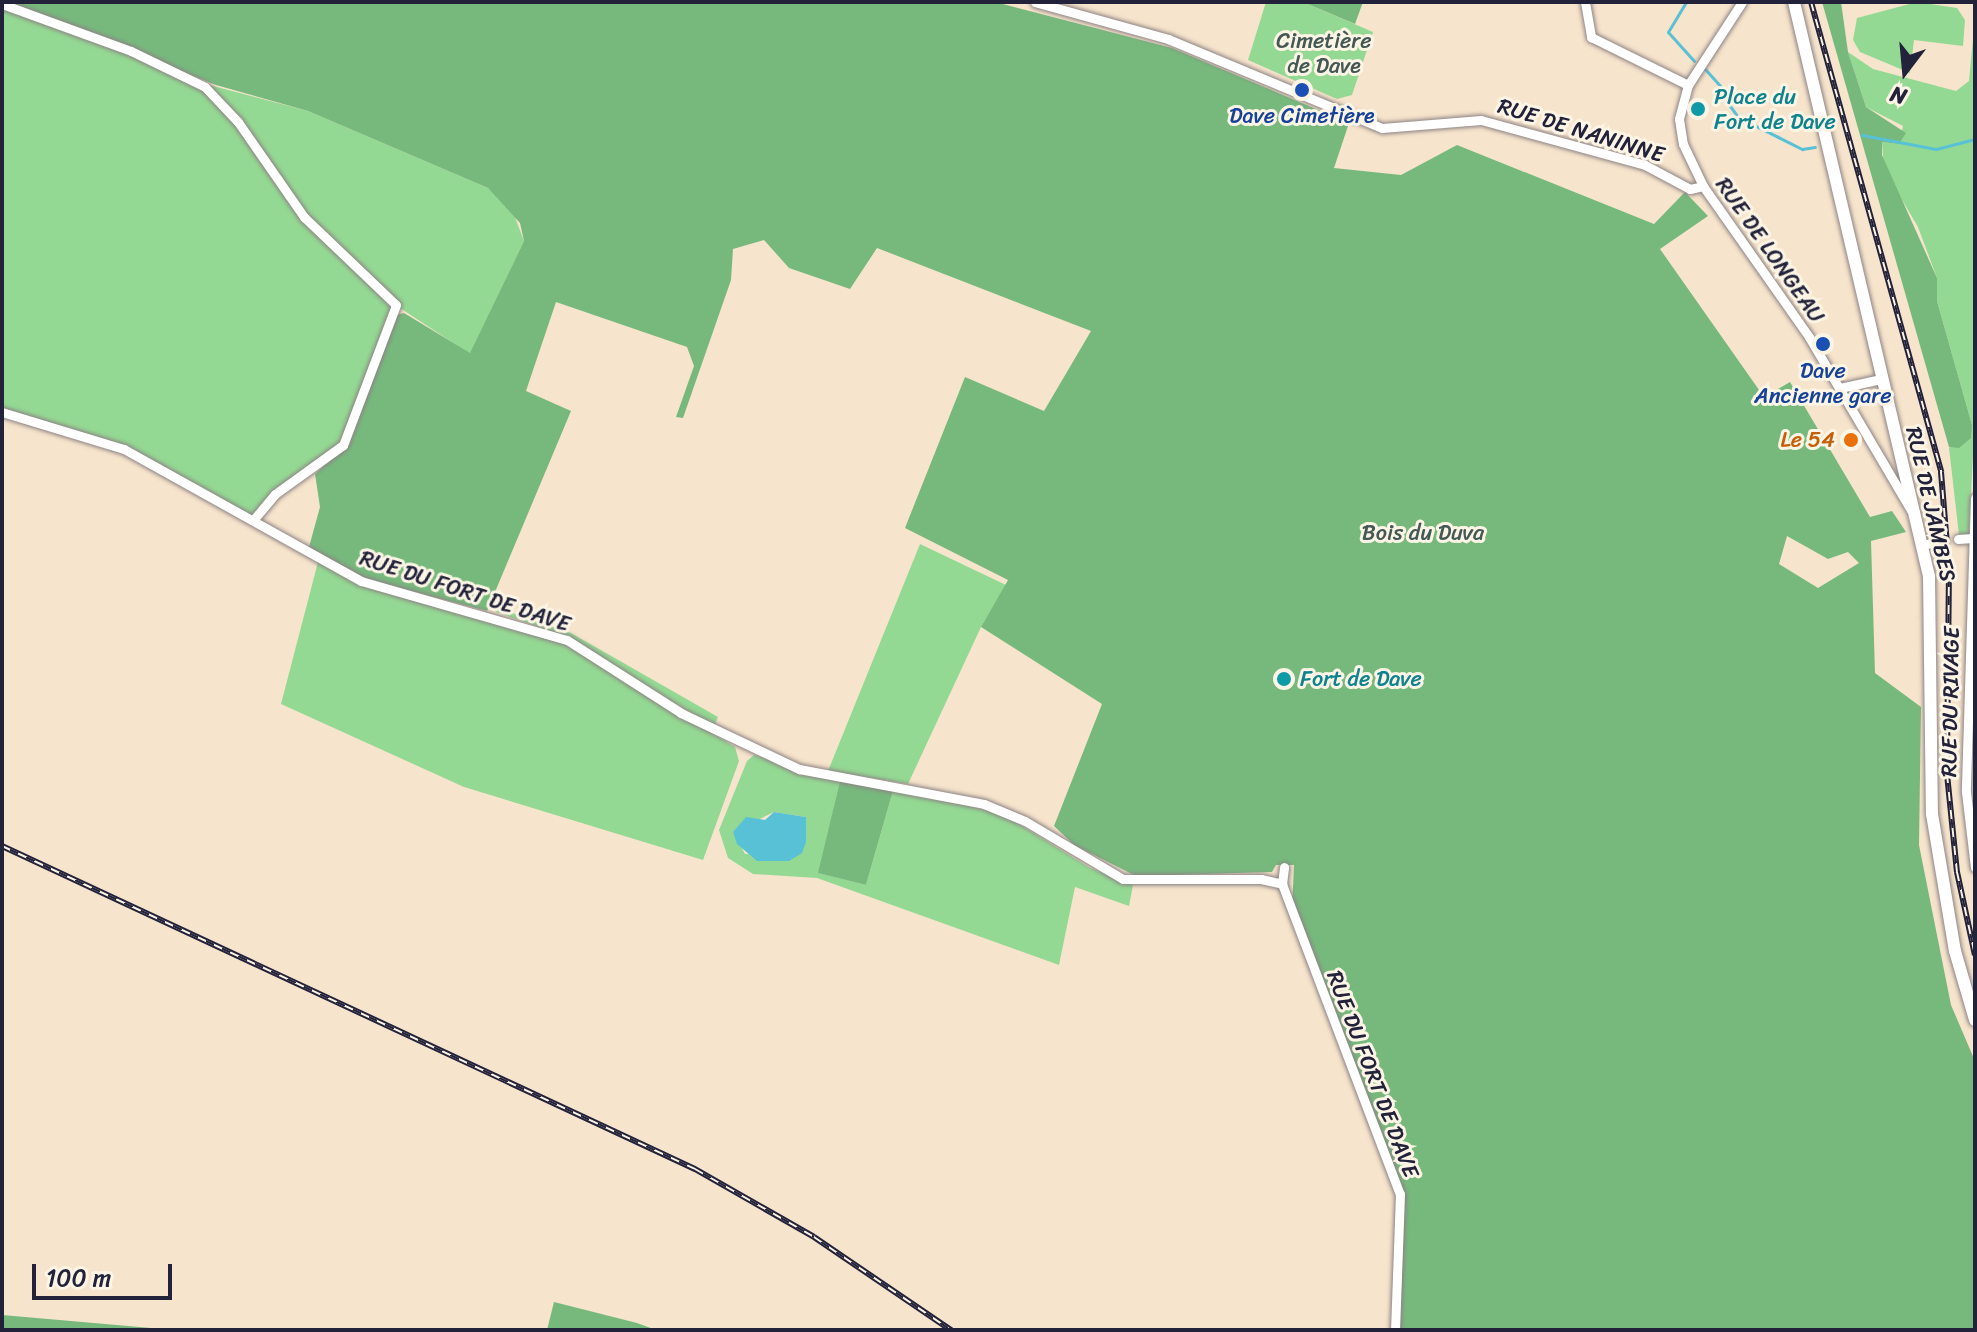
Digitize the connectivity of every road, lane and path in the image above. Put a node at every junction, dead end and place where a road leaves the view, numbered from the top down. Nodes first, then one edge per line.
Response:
1 (1035, 2) edge
2 (1585, 2) edge
3 (1742, 2) edge
4 (1794, 2) edge
5 (2, 4) edge
6 (1688, 85) junction
7 (1703, 186) junction
8 (1881, 379) junction
9 (1840, 388) junction
10 (2, 412) edge
11 (1975, 498) edge
12 (1917, 519) junction
13 (253, 520) junction
14 (1973, 538) edge
15 (1958, 539) dead end
16 (1943, 540) dead end
17 (1923, 545) junction
18 (1284, 867) dead end
19 (1975, 867) edge
20 (1282, 884) junction
21 (1975, 1020) edge
22 (1395, 1330) edge

1 - 7 street, RUE DE NANINNE
2 - 6 street
3 - 6 street, RUE DE LONGEAU
4 - 8 main road, RUE DE JAMBES
5 - 13 street
6 - 7 street, RUE DE LONGEAU
7 - 9 street, RUE DE LONGEAU
8 - 9 street
8 - 12 main road, RUE DE JAMBES
9 - 12 street, RUE DE LONGEAU
10 - 13 street, RUE DU FORT DE DAVE
11 - 14 street, RUE DU RIVAGE
12 - 17 main road, RUE DE JAMBES
13 - 20 street, RUE DU FORT DE DAVE
14 - 15 street
14 - 19 street, RUE DU RIVAGE
16 - 17 street
17 - 21 main road, RUE DE JAMBES
18 - 20 street, RUE DU FORT DE DAVE
20 - 22 street, RUE DU FORT DE DAVE

